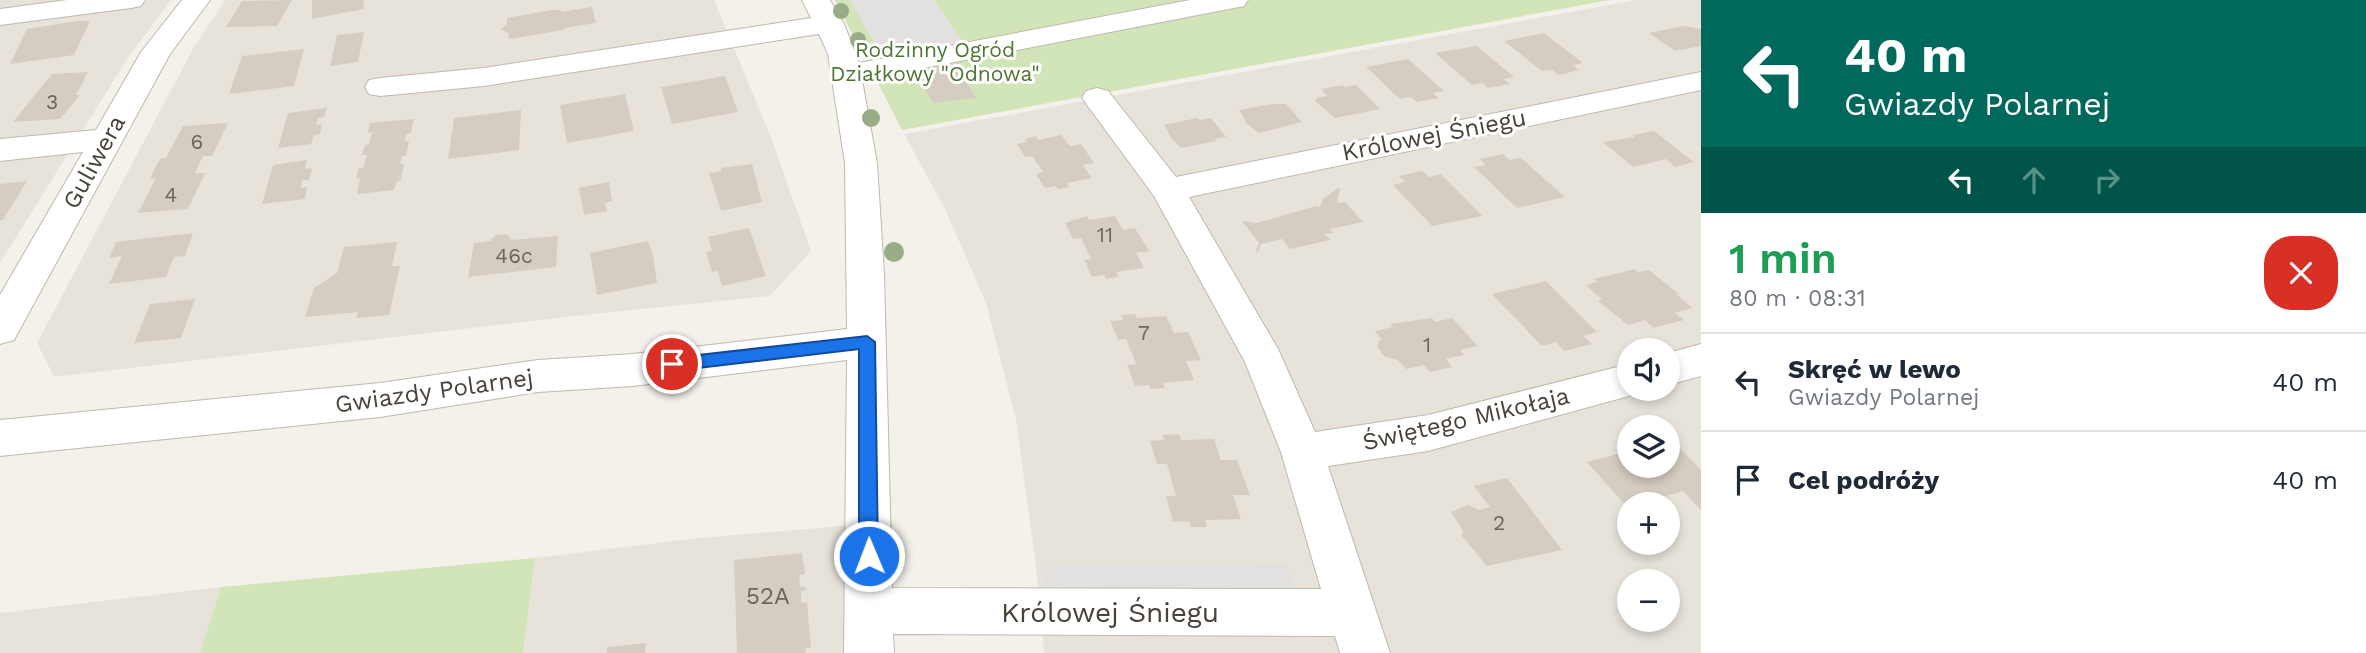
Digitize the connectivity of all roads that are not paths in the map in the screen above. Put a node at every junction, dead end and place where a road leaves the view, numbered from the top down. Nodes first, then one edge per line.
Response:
1 (131, 0) edge
2 (197, 0) edge
3 (1234, 0) edge
4 (823, 12) edge
5 (0, 17) edge
6 (848, 74) junction
7 (1701, 81) edge
8 (380, 87) dead end
9 (1097, 98) dead end
10 (107, 139) junction
11 (0, 150) edge
12 (1167, 190) junction
13 (0, 328) edge
14 (867, 342) junction
15 (1701, 360) edge
16 (1680, 366) edge
17 (1617, 383) edge
18 (0, 438) edge
19 (1302, 452) junction
20 (869, 632) edge
21 (1358, 633) edge

1 - 5 street
2 - 10 street, Guliwera
3 - 6 street
4 - 6 street
4 - 8 street
6 - 14 street
7 - 12 street, Królowej Śniegu
9 - 12 street, Królowej Śniegu
10 - 11 street
10 - 13 street, Guliwera
12 - 19 street, Królowej Śniegu
14 - 18 street, Gwiazdy Polarnej
14 - 20 street
15 - 16 street
17 - 19 street, Świętego Mikołaja
19 - 21 street, Królowej Śniegu
20 - 21 street, Królowej Śniegu

